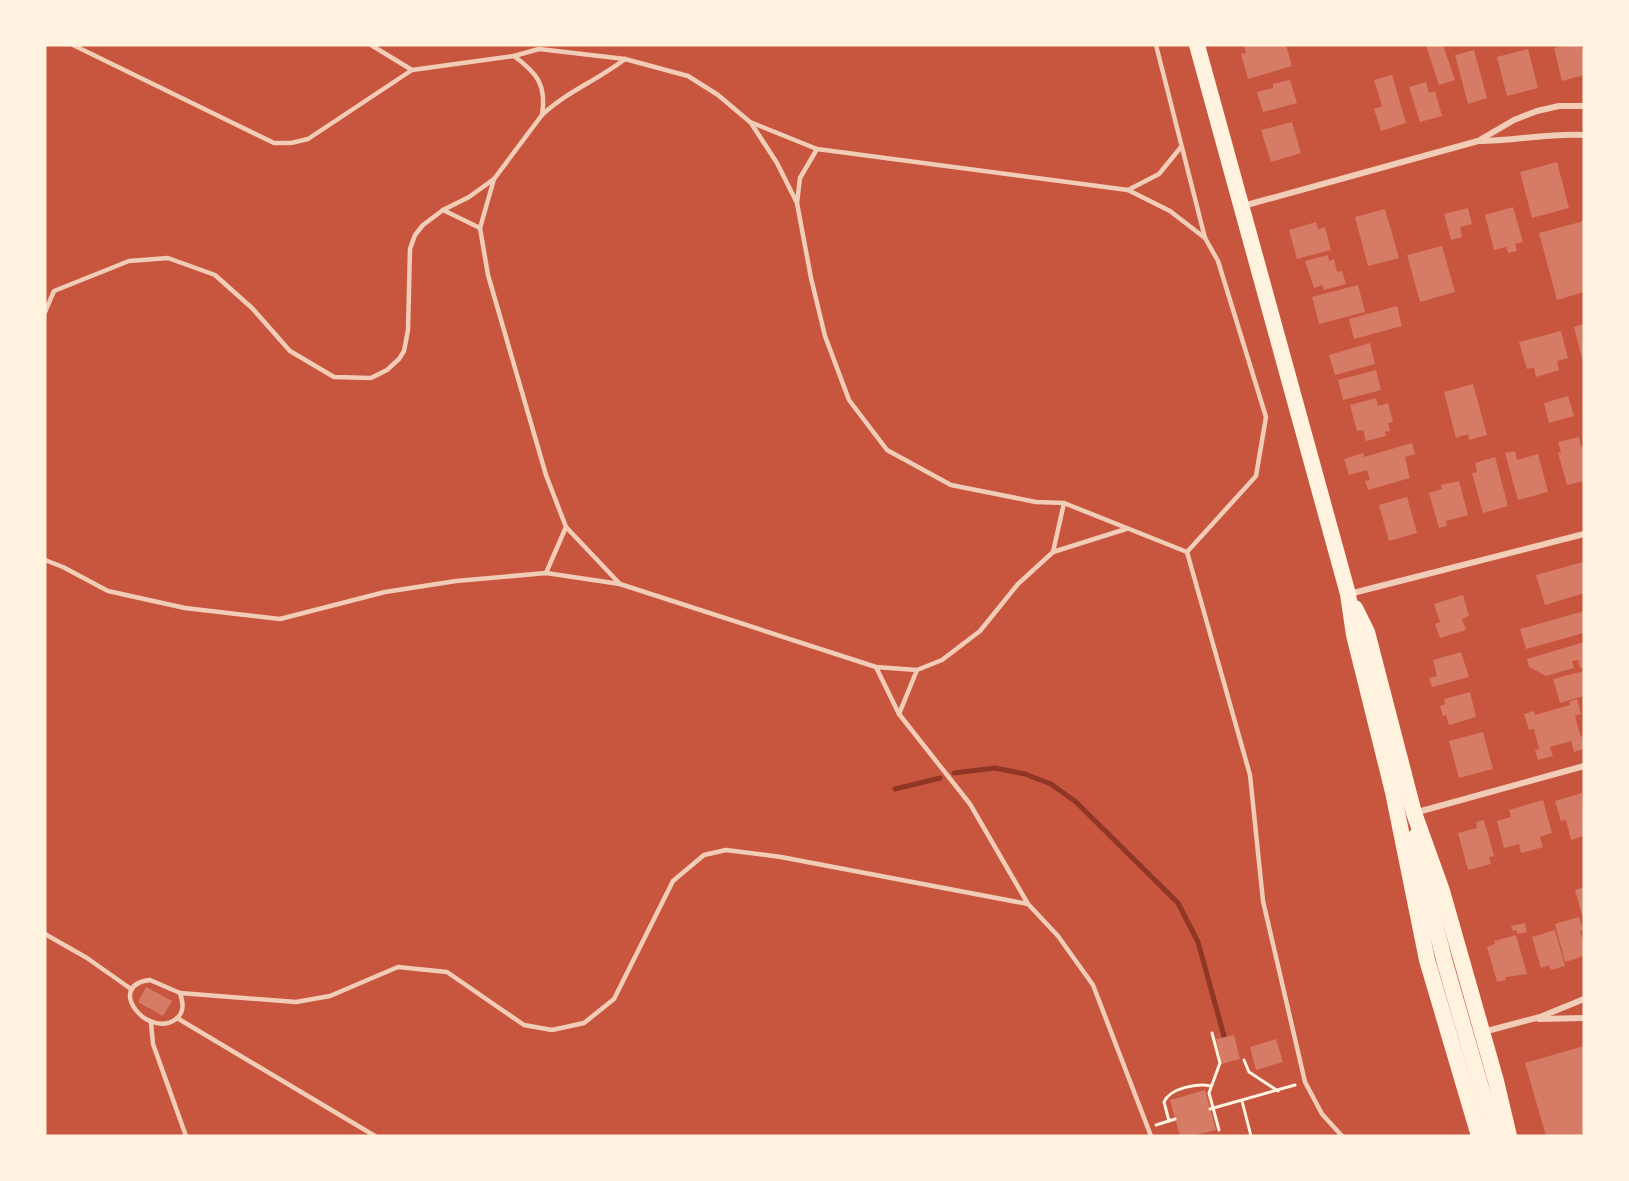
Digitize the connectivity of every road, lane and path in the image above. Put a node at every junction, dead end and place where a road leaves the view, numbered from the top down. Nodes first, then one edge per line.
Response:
1 (73, 45) edge
2 (371, 45) edge
3 (1156, 45) edge
4 (1197, 45) edge
5 (540, 47) edge
6 (514, 56) junction
7 (625, 59) junction
8 (412, 70) junction
9 (1584, 106) edge
10 (542, 115) junction
11 (750, 122) junction
12 (1584, 135) edge
13 (1478, 141) junction
14 (1181, 147) junction
15 (817, 149) junction
16 (495, 179) junction
17 (1128, 190) junction
18 (797, 202) junction
19 (1242, 207) junction
20 (443, 210) junction
21 (480, 228) junction
22 (1205, 237) junction
23 (54, 291) junction
24 (45, 293) edge
25 (45, 312) edge
26 (1064, 503) junction
27 (566, 528) junction
28 (1126, 530) junction
29 (1584, 534) edge
30 (1053, 552) junction
31 (1187, 552) junction
32 (45, 560) edge
33 (546, 573) junction
34 (620, 585) junction
35 (1348, 594) junction
36 (876, 667) junction
37 (917, 670) junction
38 (899, 714) junction
39 (1584, 766) edge
40 (1414, 813) junction
41 (1028, 904) junction
42 (45, 934) edge
43 (131, 989) junction
44 (180, 993) junction
45 (1584, 999) edge
46 (177, 1018) junction
47 (1584, 1018) edge
48 (1530, 1020) junction
49 (151, 1023) junction
50 (1482, 1032) junction
51 (1212, 1033) dead end
52 (1244, 1060) dead end
53 (1305, 1082) junction
54 (1211, 1086) junction
55 (1278, 1091) junction
56 (1242, 1101) junction
57 (1211, 1109) junction
58 (1175, 1119) dead end
59 (1169, 1121) junction
60 (1149, 1127) junction
61 (1219, 1130) dead end
62 (1483, 1135) edge
63 (186, 1136) edge
64 (375, 1136) edge
65 (1151, 1136) edge
66 (1251, 1136) edge
67 (1342, 1136) edge
68 (1509, 1136) edge

1 - 8 lane
2 - 8 lane
3 - 14 lane
4 - 19 highway
5 - 6 lane
5 - 7 lane
6 - 8 lane
6 - 10 lane
7 - 10 lane
7 - 11 lane
9 - 13 street
10 - 16 lane
11 - 15 lane
11 - 18 lane
12 - 13 street
13 - 19 street
14 - 17 lane
14 - 22 lane
15 - 17 lane
15 - 18 lane
16 - 20 lane
16 - 21 lane
17 - 22 lane
18 - 26 lane
19 - 35 highway
20 - 21 lane
20 - 23 lane
21 - 27 lane
22 - 31 lane
23 - 24 lane
23 - 25 lane
26 - 28 lane
26 - 30 lane
27 - 33 lane
27 - 34 lane
28 - 30 lane
28 - 31 lane
29 - 35 street
30 - 37 lane
31 - 53 lane
32 - 33 lane
33 - 34 lane
34 - 36 lane
35 - 40 highway
35 - 62 highway
36 - 37 lane
36 - 38 lane
37 - 38 lane
38 - 41 lane
39 - 40 street
40 - 50 highway
40 - 62 highway
41 - 44 lane
41 - 60 lane
42 - 43 lane
43 - 44 lane
43 - 49 lane
44 - 46 lane
45 - 48 street
46 - 49 lane
46 - 64 lane
47 - 48 street
48 - 50 street
49 - 63 lane
50 - 68 highway
51 - 54 path
52 - 55 path
53 - 55 path
53 - 67 lane
54 - 57 path
54 - 59 path
55 - 56 path
56 - 57 path
56 - 66 path
57 - 61 path
58 - 59 path
59 - 60 path
60 - 65 lane

